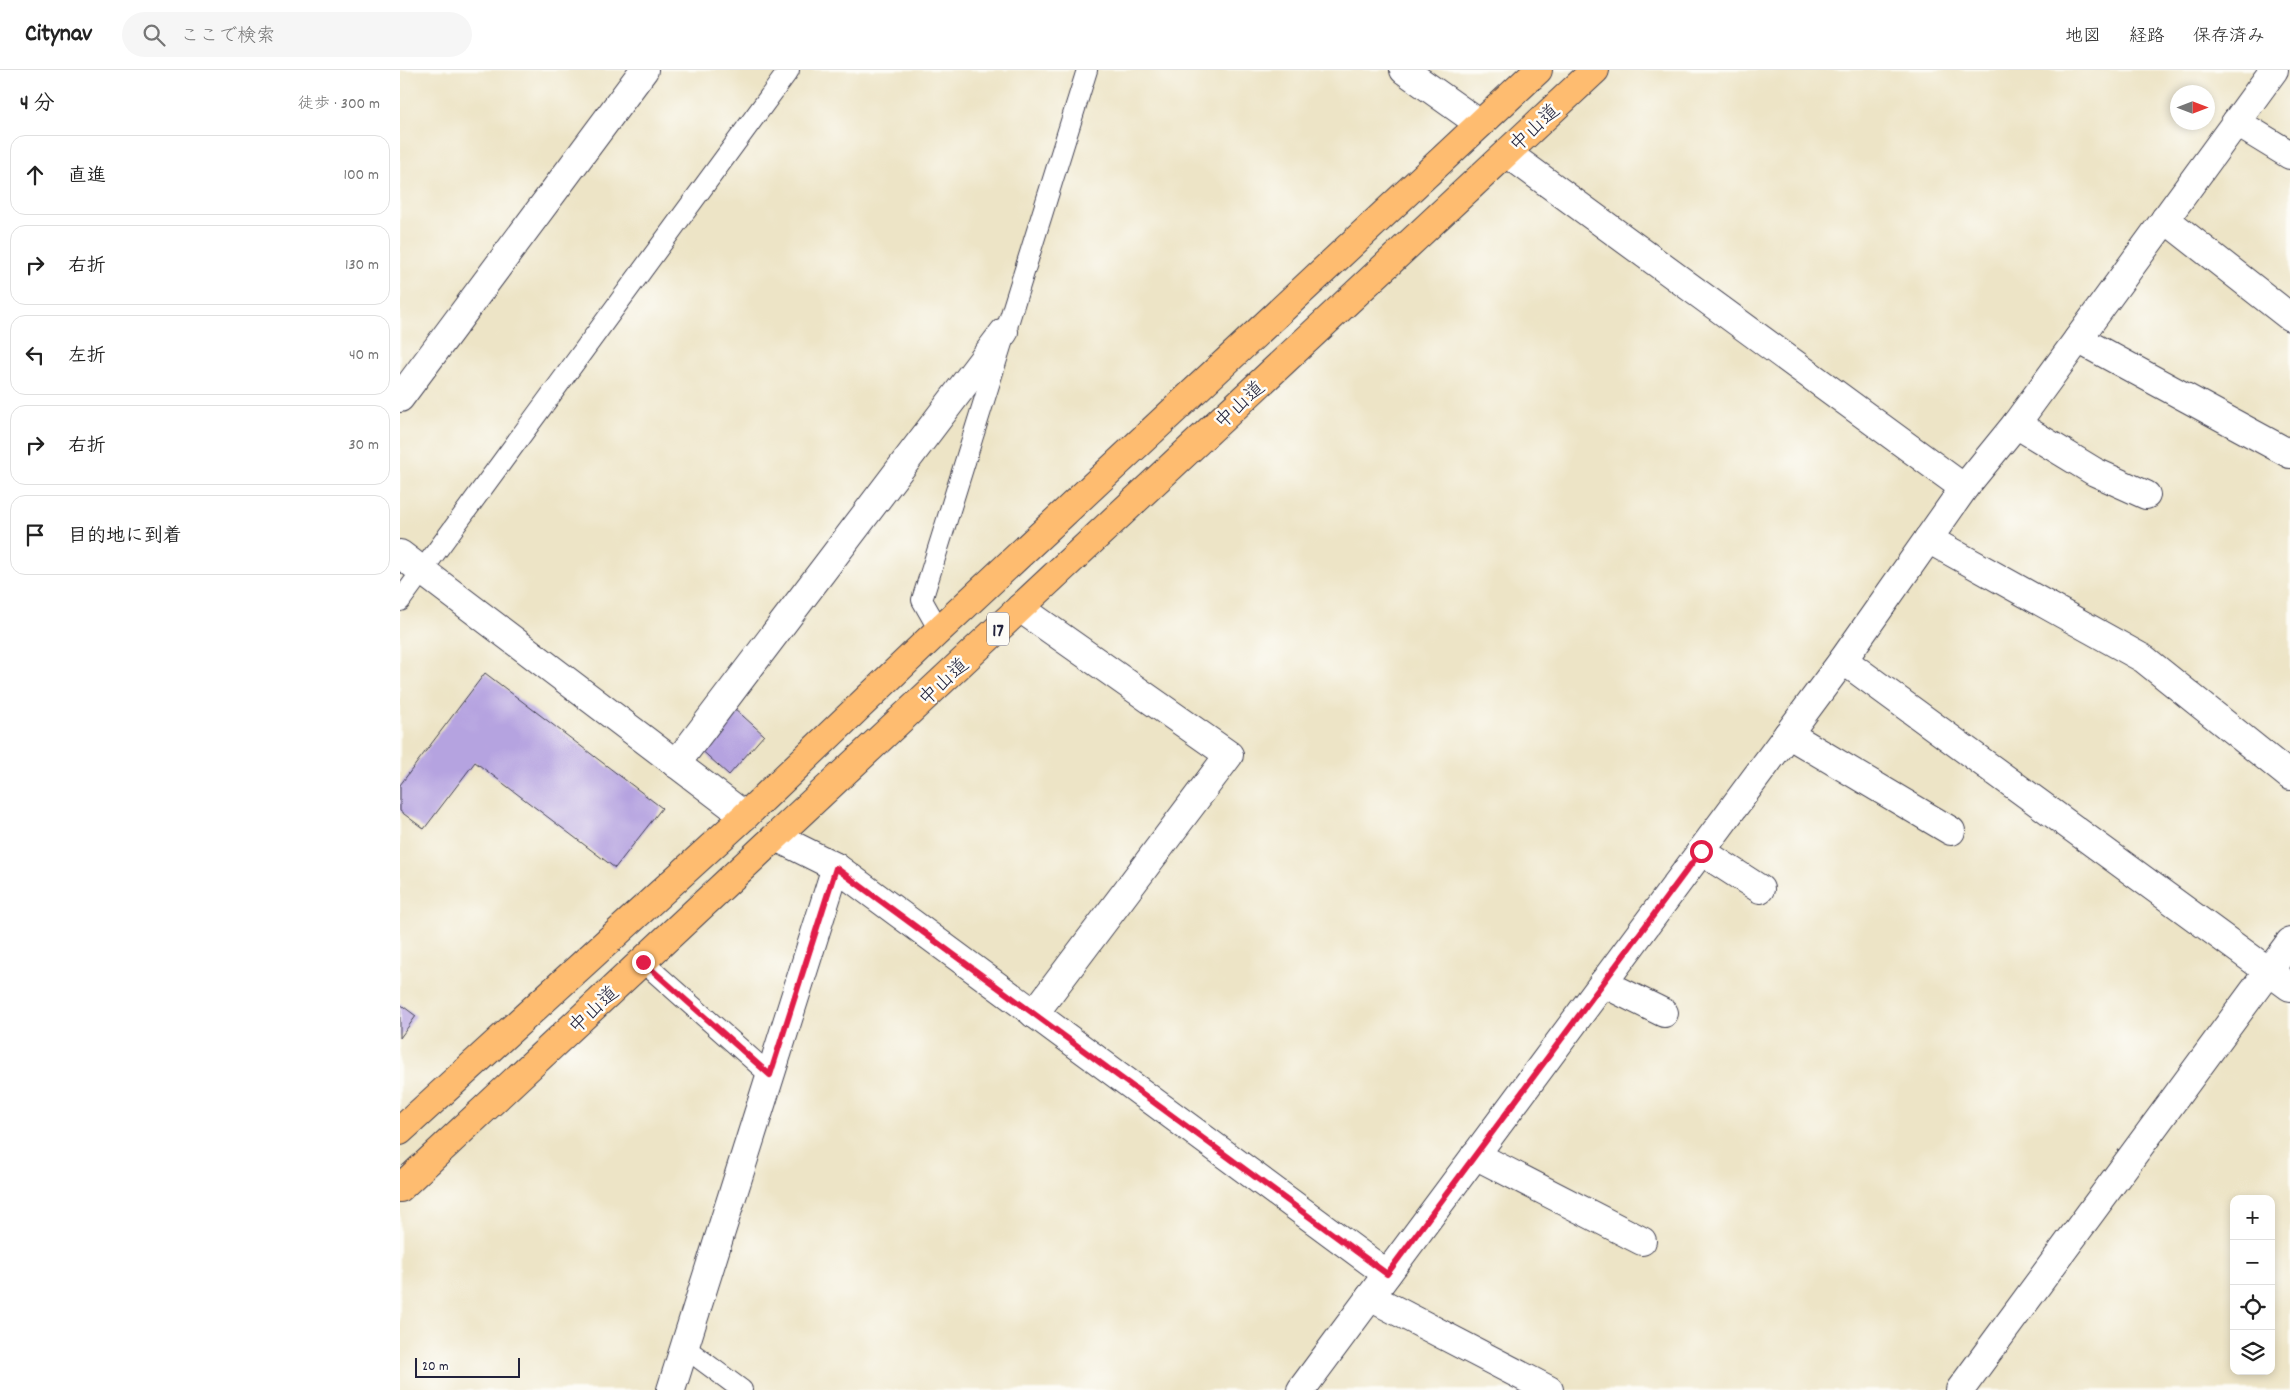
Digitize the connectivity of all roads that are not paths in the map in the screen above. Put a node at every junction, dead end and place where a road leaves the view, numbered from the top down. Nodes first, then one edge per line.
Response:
1 (644, 70) edge
2 (789, 70) edge
3 (1087, 70) edge
4 (1404, 70) edge
5 (1538, 70) edge
6 (1595, 70) edge
7 (2274, 70) edge
8 (2236, 122) junction
9 (1480, 124) junction
10 (1507, 153) junction
11 (2290, 155) edge
12 (2165, 219) junction
13 (2290, 317) edge
14 (1004, 332) junction
15 (2078, 338) junction
16 (400, 398) edge
17 (2016, 424) junction
18 (2290, 454) edge
19 (1964, 488) junction
20 (2146, 495) dead end
21 (1928, 539) junction
22 (400, 554) edge
23 (423, 571) junction
24 (400, 601) edge
25 (1020, 608) junction
26 (939, 630) junction
27 (1843, 660) junction
28 (1788, 734) junction
29 (676, 764) junction
30 (2290, 776) edge
31 (745, 816) junction
32 (1951, 831) dead end
33 (776, 837) junction
34 (1701, 851) junction
35 (836, 868) junction
36 (1760, 889) dead end
37 (2290, 942) edge
38 (643, 962) junction
39 (2268, 971) junction
40 (1604, 982) junction
41 (2290, 987) edge
42 (1664, 1013) dead end
43 (1034, 1014) junction
44 (770, 1075) junction
45 (400, 1131) edge
46 (1475, 1155) junction
47 (400, 1188) edge
48 (1642, 1240) dead end
49 (1387, 1274) junction
50 (1370, 1297) junction
51 (684, 1348) junction
52 (671, 1390) edge
53 (742, 1390) edge
54 (1301, 1390) edge
55 (1549, 1390) edge
56 (1960, 1390) edge

1 - 16 street
2 - 23 lane
3 - 14 lane
4 - 9 street
5 - 9 highway, 中山道 / 17
6 - 10 highway, 中山道 / 17
7 - 8 street
8 - 11 street
8 - 12 street
9 - 26 highway, 中山道 / 17
10 - 19 street
10 - 25 highway, 中山道 / 17
12 - 13 street
12 - 15 street
14 - 26 lane
14 - 29 street
15 - 17 street
15 - 18 street
17 - 19 street
17 - 20 street
19 - 21 street
21 - 27 street
21 - 30 street
22 - 23 street
23 - 24 lane
23 - 29 street
25 - 33 highway, 中山道 / 17
25 - 43 street
26 - 31 highway, 中山道 / 17
27 - 28 street
27 - 39 street
28 - 32 street
28 - 34 street
29 - 31 street
31 - 45 highway, 中山道 / 17
33 - 35 street
33 - 38 highway, 中山道 / 17
34 - 36 street
34 - 40 street
35 - 43 street
35 - 44 street
37 - 39 street
38 - 44 lane
38 - 47 highway, 中山道 / 17
39 - 41 street
39 - 56 street
40 - 42 street
40 - 46 street
43 - 49 street
44 - 51 street
46 - 48 street
46 - 49 street
49 - 50 street
50 - 54 street
50 - 55 street
51 - 52 street
51 - 53 lane

